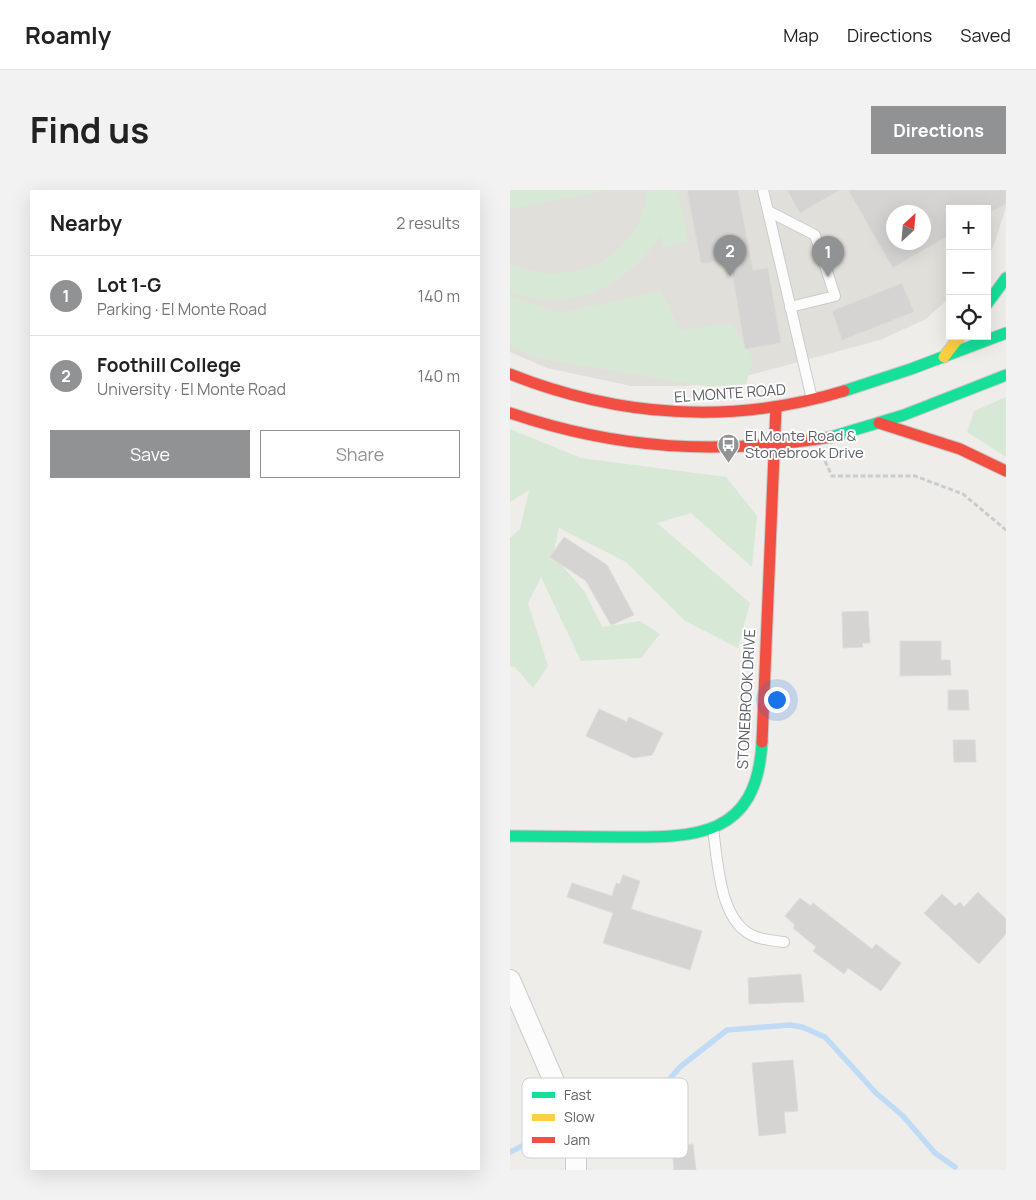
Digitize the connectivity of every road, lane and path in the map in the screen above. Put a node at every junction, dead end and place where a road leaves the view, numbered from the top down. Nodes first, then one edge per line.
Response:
1 (763, 190) edge
2 (768, 211) junction
3 (1006, 278) edge
4 (991, 299) edge
5 (790, 307) junction
6 (1006, 333) edge
7 (957, 340) edge
8 (944, 357) junction
9 (511, 375) edge
10 (1006, 375) edge
11 (812, 400) junction
12 (776, 407) junction
13 (510, 413) edge
14 (879, 423) junction
15 (775, 444) junction
16 (823, 456) dead end
17 (1006, 471) edge
18 (1006, 530) edge
19 (713, 828) junction
20 (510, 836) edge
21 (784, 942) dead end
22 (510, 980) edge
23 (553, 1078) edge

1 - 2 lane
2 - 5 lane
2 - 5 lane
3 - 4 main road
5 - 11 lane
6 - 8 main road, EL MONTE ROAD
7 - 8 main road
8 - 11 main road, EL MONTE ROAD
9 - 12 main road, EL MONTE ROAD
10 - 14 main road
11 - 12 main road, EL MONTE ROAD
12 - 15 main road, STONEBROOK DRIVE
13 - 15 main road
14 - 15 main road
14 - 17 main road
15 - 19 main road, STONEBROOK DRIVE
16 - 18 path
19 - 20 main road, STONEBROOK DRIVE
19 - 21 lane
22 - 23 street

